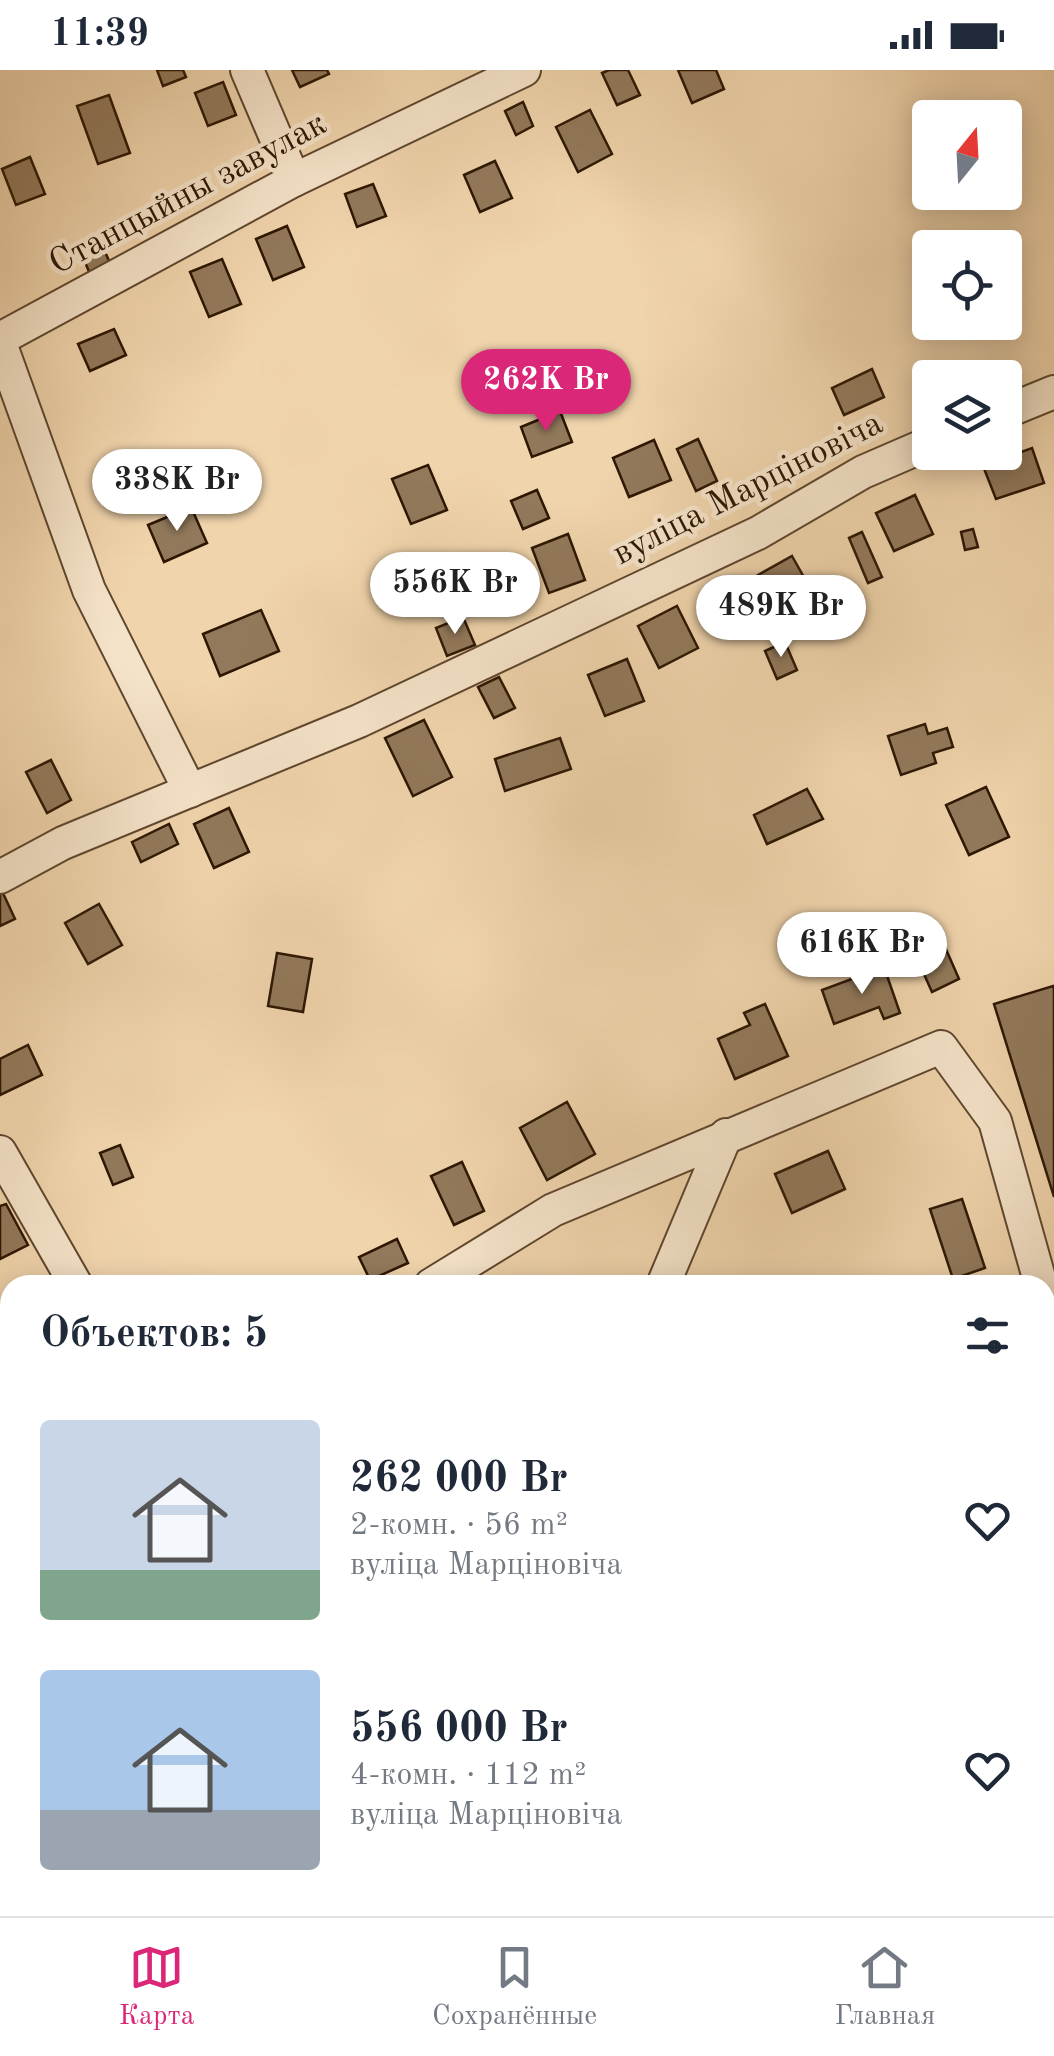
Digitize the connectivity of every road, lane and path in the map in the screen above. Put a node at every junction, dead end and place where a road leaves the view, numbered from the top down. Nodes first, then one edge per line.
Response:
1 (247, 70) edge
2 (524, 70) edge
3 (294, 180) junction
4 (0, 341) edge
5 (1054, 392) edge
6 (1022, 405) edge
7 (912, 451) edge
8 (190, 791) junction
9 (0, 877) edge
10 (726, 1135) junction
11 (0, 1152) edge
12 (70, 1275) edge
13 (447, 1275) edge
14 (668, 1275) edge
15 (1038, 1275) edge

1 - 3 street
2 - 3 street, Станцыйны завулак
3 - 4 street, Станцыйны завулак
4 - 8 street
5 - 6 street
7 - 8 street, вуліца Марціновіча
8 - 9 street, вуліца Марціновіча
10 - 13 street
10 - 14 street
10 - 15 street
11 - 12 street

